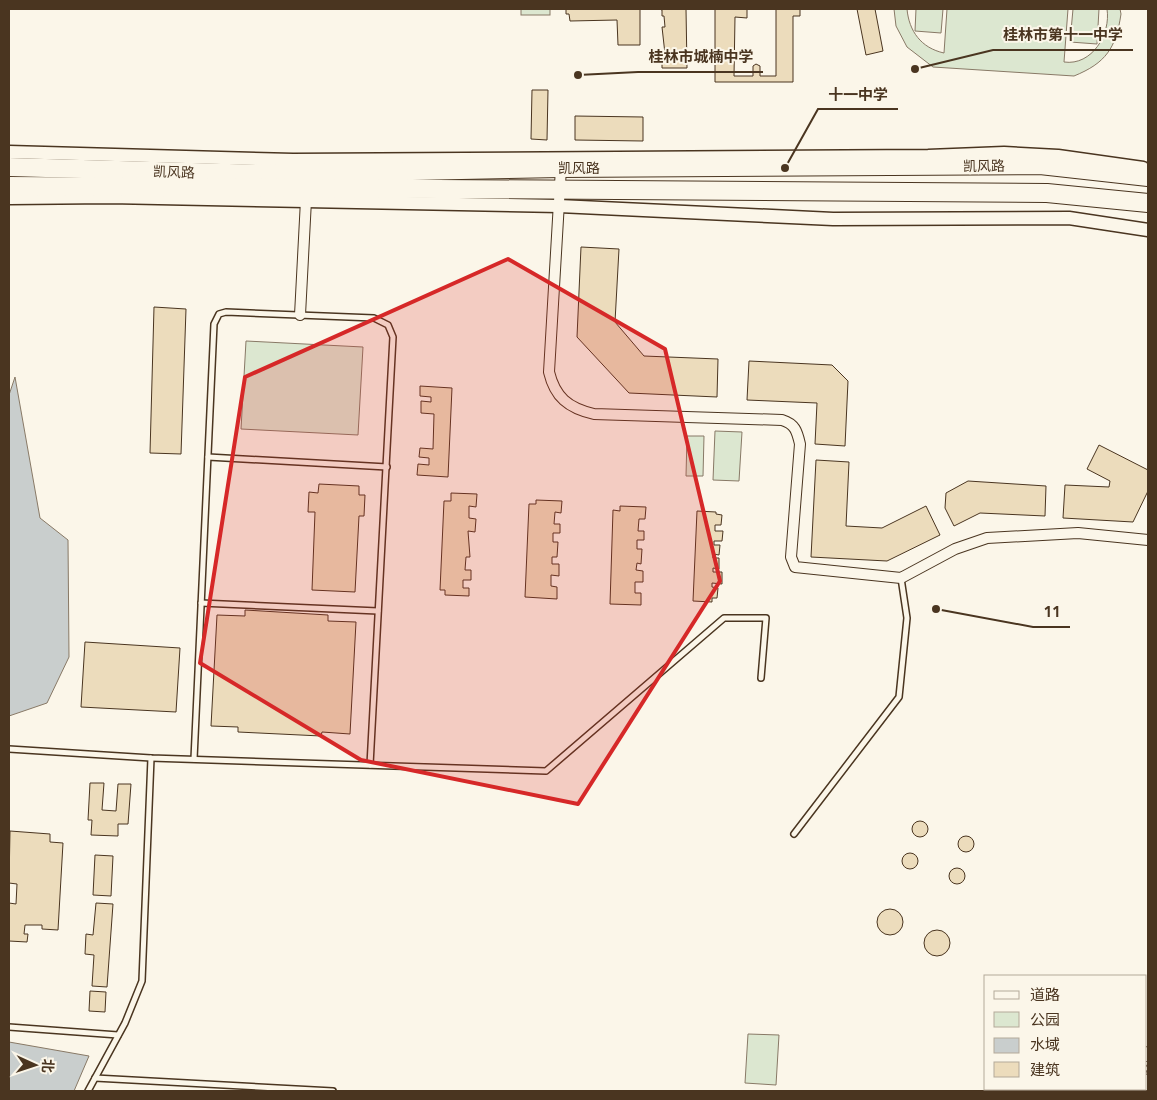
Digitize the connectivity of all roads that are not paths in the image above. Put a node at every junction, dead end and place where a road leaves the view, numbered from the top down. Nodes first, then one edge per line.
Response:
1 (9, 152) edge
2 (9, 166) edge
3 (561, 168) junction
4 (1148, 169) edge
5 (1148, 177) edge
6 (9, 186) edge
7 (560, 197) junction
8 (9, 198) edge
9 (306, 200) junction
10 (1148, 203) edge
11 (1148, 230) edge
12 (300, 315) junction
13 (208, 457) junction
14 (387, 467) junction
15 (1148, 540) edge
16 (901, 578) junction
17 (201, 603) junction
18 (378, 611) junction
19 (762, 678) dead end
20 (9, 749) edge
21 (151, 758) junction
22 (194, 759) junction
23 (370, 765) junction
24 (794, 834) dead end
25 (9, 1028) edge
26 (118, 1035) junction
27 (95, 1078) junction
28 (250, 1089) edge
29 (88, 1091) edge
30 (333, 1091) edge

1 - 4 street
2 - 3 highway, 凯风路
3 - 5 highway, 凯风路
3 - 7 street
6 - 7 highway, 凯风路
7 - 9 street
7 - 10 highway, 凯风路
7 - 11 street
7 - 16 street
8 - 9 street
9 - 12 street
12 - 13 lane
12 - 14 lane
13 - 14 lane
13 - 17 lane
14 - 18 lane
15 - 16 street
16 - 24 lane
17 - 18 lane
17 - 22 lane
18 - 23 lane
19 - 23 lane
20 - 21 lane
21 - 22 lane
21 - 26 lane
22 - 23 lane
25 - 26 lane
26 - 27 lane
27 - 28 lane
27 - 29 lane
28 - 30 lane

